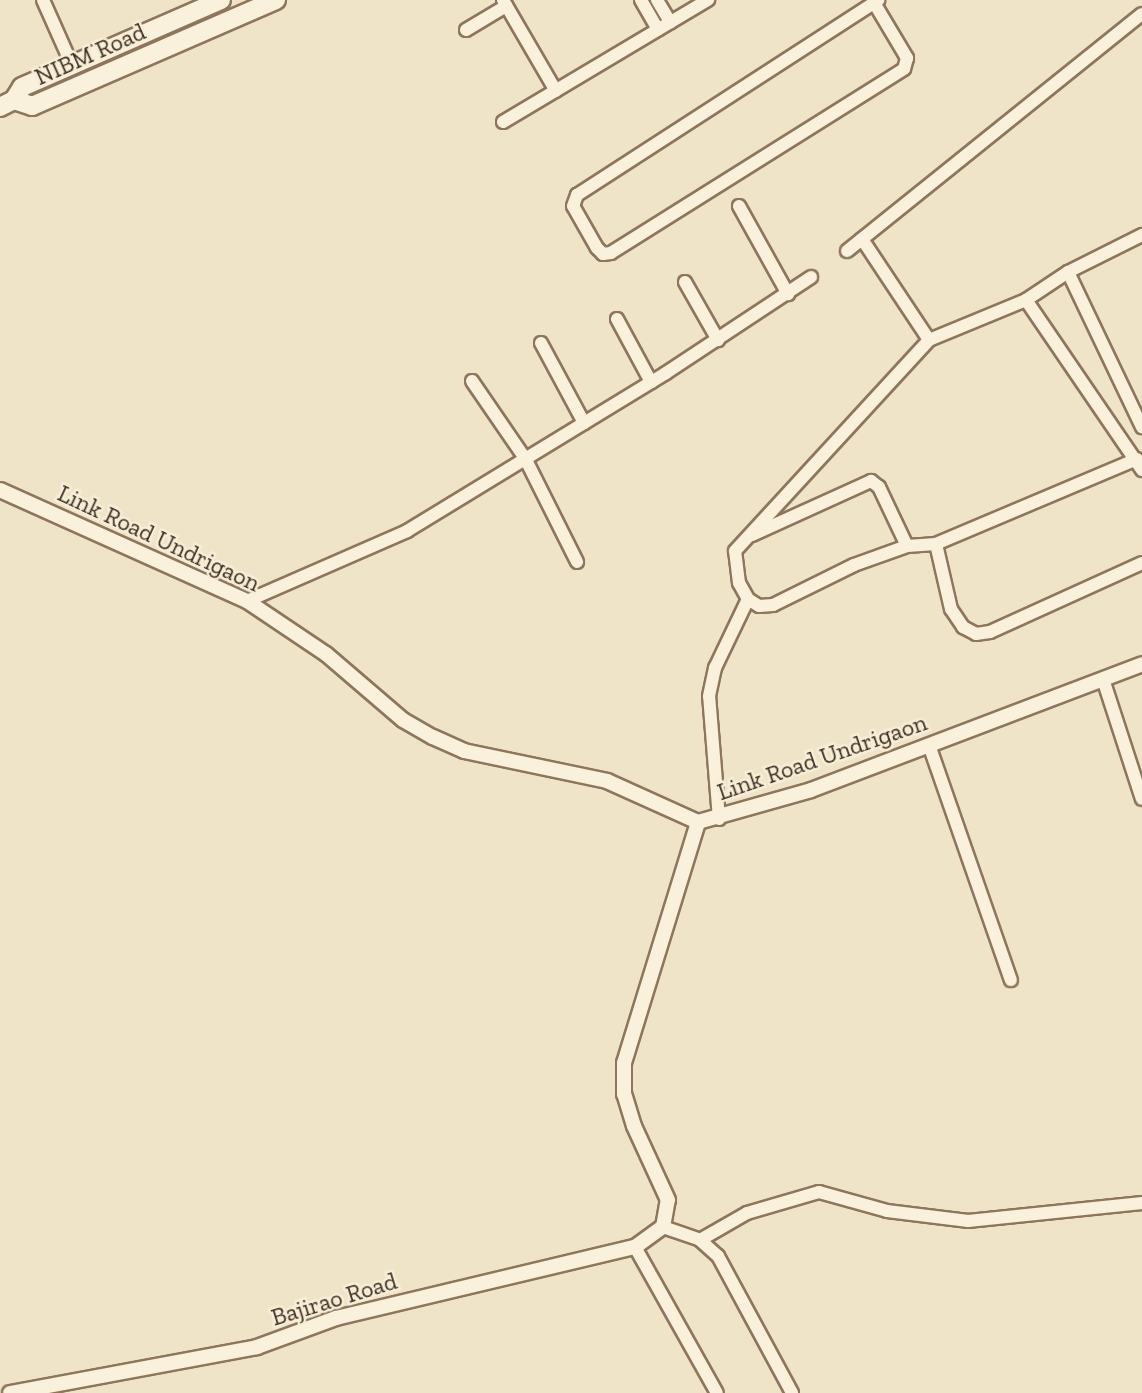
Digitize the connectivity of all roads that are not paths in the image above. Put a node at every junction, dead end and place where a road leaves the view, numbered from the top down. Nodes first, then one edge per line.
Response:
1 (43, 0) edge
2 (221, 0) edge
3 (275, 0) edge
4 (641, 0) edge
5 (657, 0) edge
6 (708, 0) edge
7 (504, 3) edge
8 (877, 3) edge
9 (1142, 14) edge
10 (664, 26) junction
11 (466, 30) dead end
12 (72, 65) junction
13 (556, 91) junction
14 (7, 103) edge
15 (503, 122) dead end
16 (738, 206) dead end
17 (1142, 235) edge
18 (862, 239) junction
19 (847, 251) dead end
20 (1068, 272) junction
21 (811, 277) dead end
22 (685, 282) dead end
23 (788, 294) junction
24 (1026, 300) junction
25 (617, 319) dead end
26 (718, 340) junction
27 (929, 340) junction
28 (541, 343) dead end
29 (472, 381) dead end
30 (651, 382) junction
31 (584, 423) junction
32 (1142, 427) edge
33 (526, 460) junction
34 (1140, 465) edge
35 (0, 490) edge
36 (745, 538) junction
37 (936, 544) junction
38 (907, 545) junction
39 (577, 562) dead end
40 (1142, 563) edge
41 (748, 600) junction
42 (247, 601) junction
43 (1142, 664) edge
44 (1103, 679) junction
45 (929, 745) junction
46 (1142, 799) edge
47 (719, 818) junction
48 (698, 822) junction
49 (1011, 980) dead end
50 (1142, 1203) edge
51 (663, 1227) junction
52 (700, 1240) junction
53 (635, 1247) junction
54 (10, 1393) edge
55 (717, 1393) edge
56 (792, 1393) edge

1 - 12 street
2 - 12 main road
3 - 14 main road, NIBM Road
4 - 10 street
5 - 10 street
6 - 10 street
7 - 11 street
7 - 13 street
8 - 8 street
9 - 18 street
10 - 13 street
12 - 14 main road
13 - 15 street
16 - 23 street
17 - 20 street
18 - 19 street
18 - 27 street
20 - 24 street
20 - 32 street
21 - 23 street
22 - 26 street
23 - 26 street
24 - 27 street
24 - 34 street
25 - 30 street
26 - 30 street
27 - 36 street
28 - 31 street
29 - 33 street
30 - 31 street
31 - 33 street
33 - 39 street
33 - 42 street
34 - 37 street
35 - 42 street, Link Road Undrigaon
36 - 38 street
36 - 41 street
37 - 38 street
37 - 40 street
38 - 41 street
41 - 47 street
42 - 48 street, Link Road Undrigaon
43 - 44 street, Link Road Undrigaon
44 - 45 street, Link Road Undrigaon
44 - 46 street
45 - 47 street, Link Road Undrigaon
45 - 49 street
47 - 48 street, Link Road Undrigaon
48 - 51 street
50 - 52 street
51 - 52 street
51 - 53 street, Bajirao Road
52 - 56 street
53 - 54 street, Bajirao Road
53 - 55 street

